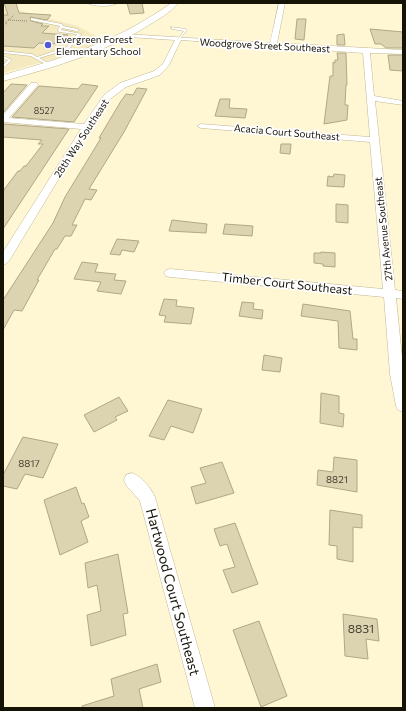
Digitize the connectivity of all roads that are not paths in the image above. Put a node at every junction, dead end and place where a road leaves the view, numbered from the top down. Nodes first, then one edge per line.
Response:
1 (90, 3) edge
2 (175, 3) edge
3 (282, 3) edge
4 (112, 5) edge
5 (32, 19) dead end
6 (172, 28) dead end
7 (128, 35) junction
8 (178, 40) junction
9 (273, 44) junction
10 (366, 51) junction
11 (3, 52) edge
12 (403, 52) edge
13 (3, 57) edge
14 (38, 57) junction
15 (5, 65) edge
16 (49, 65) junction
17 (3, 68) edge
18 (3, 78) edge
19 (34, 85) dead end
20 (370, 98) junction
21 (403, 103) edge
22 (3, 120) edge
23 (200, 126) dead end
24 (86, 127) junction
25 (374, 140) junction
26 (3, 261) edge
27 (170, 273) dead end
28 (390, 294) junction
29 (403, 295) edge
30 (403, 406) edge
31 (132, 480) dead end
32 (204, 708) edge

1 - 4 street
2 - 7 street
3 - 9 street
5 - 14 lane
6 - 8 lane
7 - 8 street, Woodgrove Street Southeast
7 - 16 street
8 - 9 street, Woodgrove Street Southeast
8 - 24 street, 28th Way Southeast
9 - 10 street, Woodgrove Street Southeast
10 - 12 street, Woodgrove Street Southeast
10 - 20 street, 27th Avenue Southeast
11 - 14 lane
13 - 15 lane
14 - 16 lane
15 - 17 lane
16 - 18 street
19 - 22 street
20 - 21 street
20 - 25 street, 27th Avenue Southeast
22 - 24 street
23 - 25 street, Acacia Court Southeast
24 - 26 street, 28th Way Southeast
25 - 28 street, 27th Avenue Southeast
27 - 28 street, Timber Court Southeast
28 - 29 street, Timber Court Southeast
28 - 30 street, 27th Avenue Southeast
31 - 32 street, Hartwood Court Southeast

